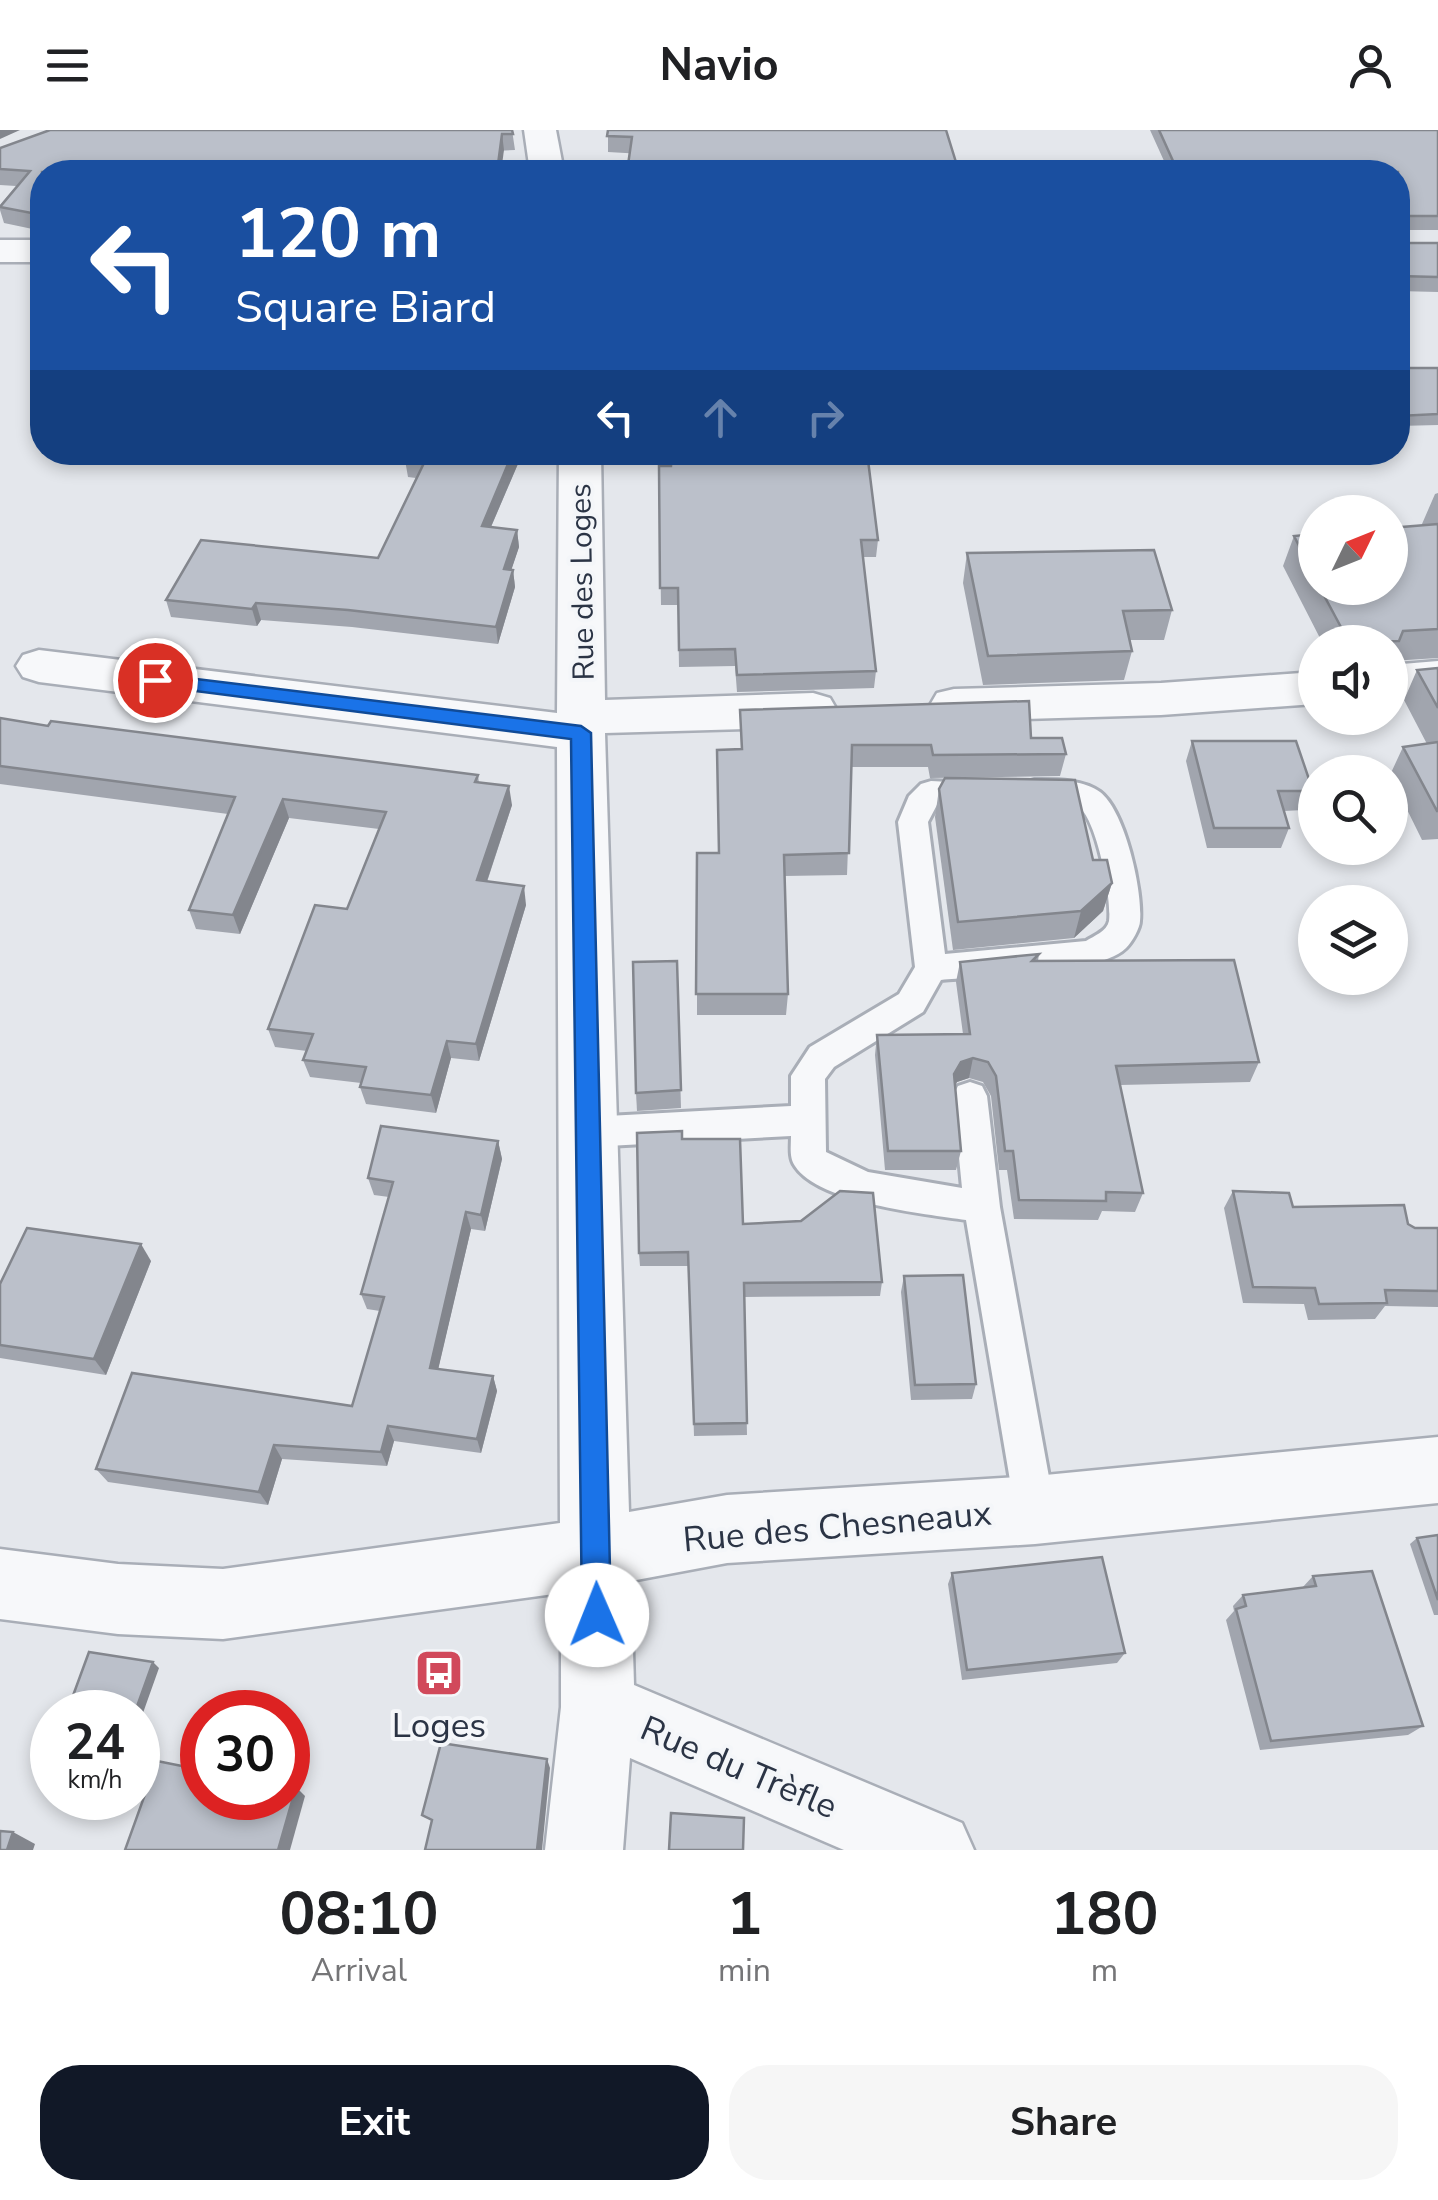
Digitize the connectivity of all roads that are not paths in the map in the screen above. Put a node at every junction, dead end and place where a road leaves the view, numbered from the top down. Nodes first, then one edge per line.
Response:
1 (540, 130) edge
2 (545, 160) edge
3 (0, 251) edge
4 (30, 251) edge
5 (580, 465) edge
6 (38, 666) dead end
7 (1438, 677) edge
8 (1408, 680) edge
9 (1298, 689) edge
10 (910, 706) edge
11 (852, 708) edge
12 (582, 725) junction
13 (931, 968) junction
14 (970, 1096) dead end
15 (808, 1120) junction
16 (588, 1132) junction
17 (982, 1207) junction
18 (1438, 1470) edge
19 (1034, 1510) junction
20 (595, 1553) junction
21 (0, 1584) edge
22 (598, 1707) junction
23 (584, 1850) edge
24 (935, 1850) edge

1 - 2 street
3 - 4 street
5 - 12 street, Rue des Loges
6 - 12 street
7 - 8 street
9 - 10 street
11 - 12 street
12 - 16 street, Rue des Loges
13 - 13 lane
13 - 15 lane
14 - 17 lane
15 - 16 lane
15 - 17 lane
16 - 20 street, Rue des Loges
17 - 19 lane
18 - 19 street, Rue des Chesneaux
19 - 20 street, Rue des Chesneaux
20 - 21 street, Rue des Chesneaux
20 - 22 street, Rue des Loges
22 - 23 street, Rue des Loges
22 - 24 street, Rue du Trèfle

